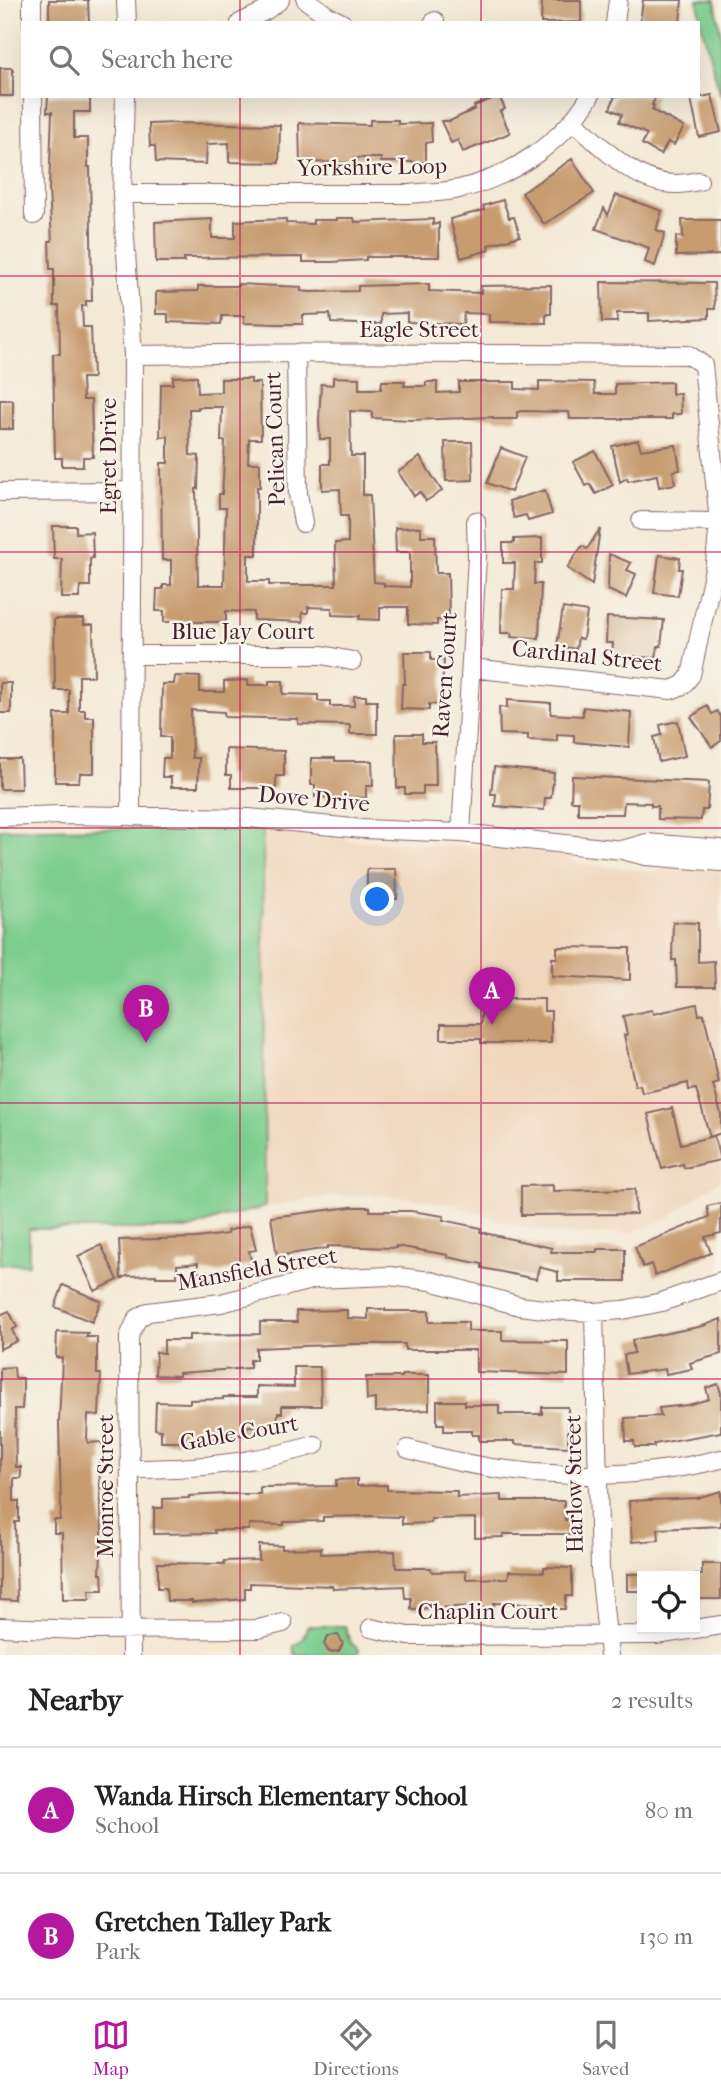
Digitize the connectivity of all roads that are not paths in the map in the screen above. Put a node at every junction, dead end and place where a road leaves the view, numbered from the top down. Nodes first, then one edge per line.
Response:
1 (32, 0) edge
2 (126, 0) edge
3 (280, 0) edge
4 (306, 0) edge
5 (618, 0) edge
6 (32, 21) edge
7 (127, 21) edge
8 (244, 21) edge
9 (338, 21) edge
10 (615, 21) edge
11 (33, 98) edge
12 (125, 98) edge
13 (589, 98) edge
14 (573, 121) junction
15 (699, 181) dead end
16 (122, 194) junction
17 (34, 215) dead end
18 (296, 353) junction
19 (133, 355) junction
20 (132, 491) junction
21 (0, 492) edge
22 (641, 520) dead end
23 (476, 521) dead end
24 (719, 522) junction
25 (303, 523) dead end
26 (133, 655) junction
27 (352, 661) dead end
28 (471, 668) junction
29 (131, 816) junction
30 (0, 817) edge
31 (461, 833) junction
32 (721, 849) edge
33 (622, 850) junction
34 (721, 862) edge
35 (721, 1281) edge
36 (594, 1312) junction
37 (137, 1319) joint
38 (314, 1445) dead end
39 (408, 1449) dead end
40 (721, 1459) edge
41 (130, 1469) junction
42 (598, 1476) junction
43 (283, 1623) dead end
44 (721, 1625) edge
45 (0, 1627) edge
46 (371, 1628) dead end
47 (131, 1629) junction
48 (606, 1635) junction
49 (131, 1655) edge
50 (609, 1655) edge

1 - 6 street
2 - 7 street
3 - 8 street
4 - 9 street
5 - 10 street
11 - 17 street
12 - 16 street, Egret Drive
13 - 14 street, Yorkshire Loop
14 - 15 street
14 - 16 street, Yorkshire Loop
16 - 19 street, Egret Drive
18 - 19 street, Eagle Street
18 - 24 street, Eagle Street
18 - 25 street, Pelican Court
19 - 20 street, Egret Drive
20 - 21 street
20 - 26 street, Egret Drive
22 - 24 street
23 - 28 street, Raven Court
24 - 28 street, Cardinal Street
26 - 27 street, Blue Jay Court
26 - 29 street, Egret Drive
28 - 31 street, Raven Court
29 - 30 street, Dove Drive
29 - 31 street, Dove Drive
31 - 33 street, Dove Drive
32 - 33 street, Dove Drive
33 - 34 street, Dove Drive
35 - 36 street, Mansfield Street
36 - 37 street, Mansfield Street
36 - 42 street, Harlow Street
37 - 41 street, Monroe Street
38 - 41 street, Gable Court
39 - 42 street
40 - 42 street
41 - 47 street, Monroe Street
42 - 48 street, Harlow Street
43 - 47 street
44 - 48 street, Chaplin Court
45 - 47 street
46 - 48 street, Chaplin Court
47 - 49 street, Monroe Street
48 - 50 street, Harlow Street

